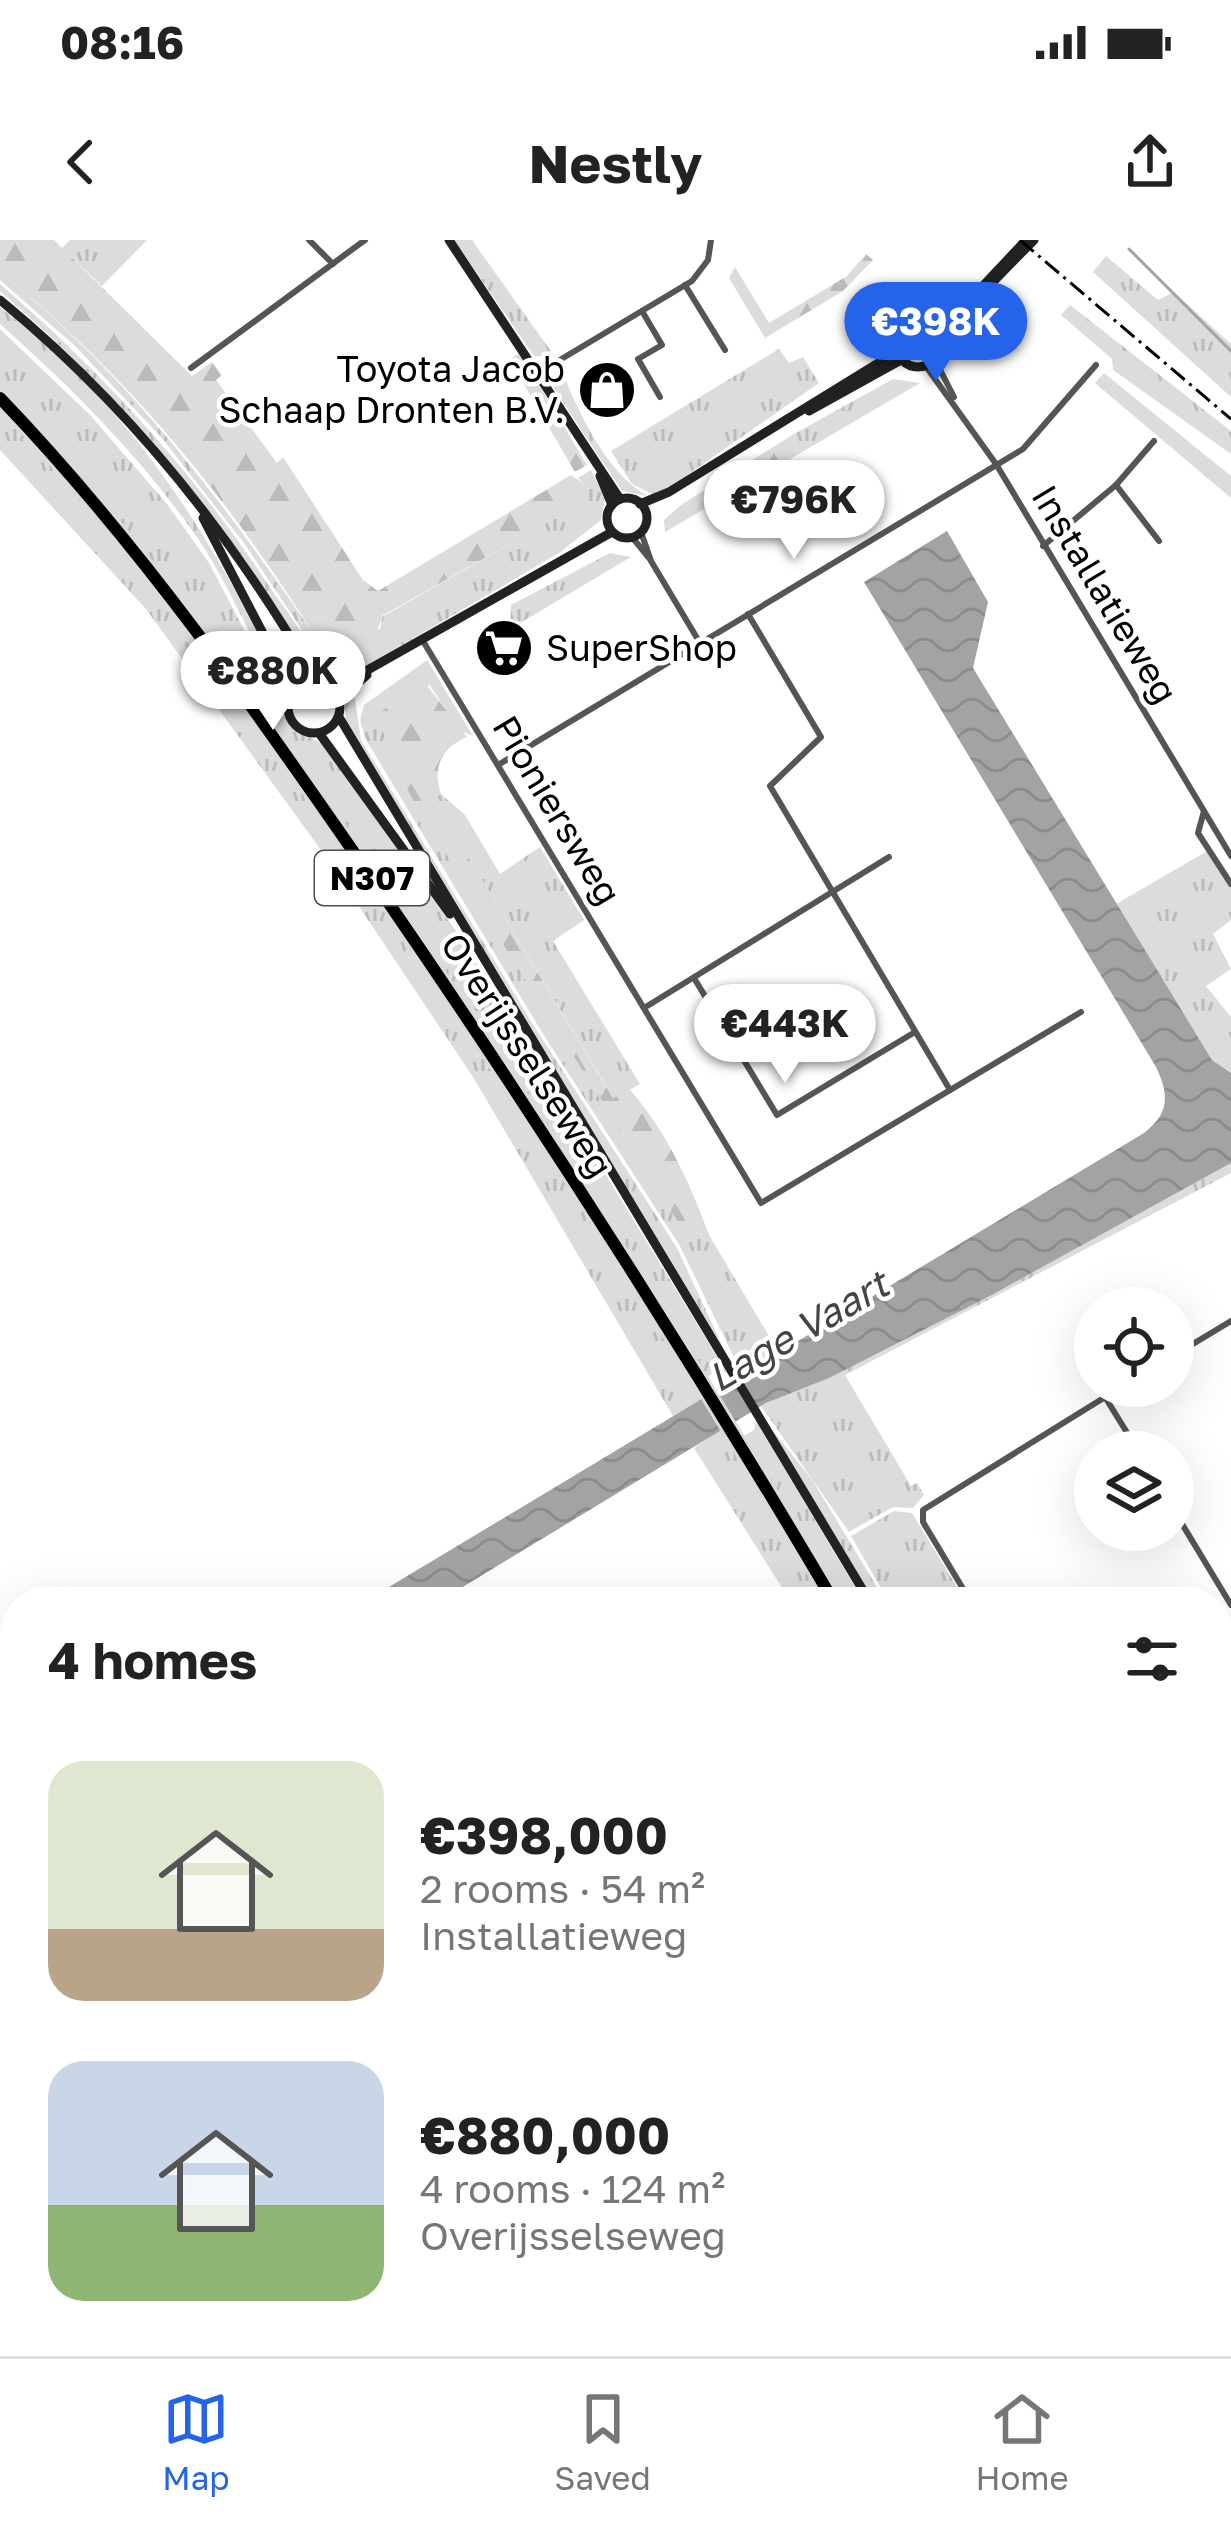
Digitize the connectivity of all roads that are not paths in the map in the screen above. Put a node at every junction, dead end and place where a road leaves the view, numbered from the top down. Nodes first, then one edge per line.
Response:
1 (309, 240) edge
2 (364, 240) edge
3 (449, 240) edge
4 (711, 240) edge
5 (1030, 240) edge
6 (333, 264) junction
7 (685, 285) junction
8 (0, 300) edge
9 (642, 310) junction
10 (935, 332) junction
11 (725, 350) dead end
12 (899, 356) junction
13 (930, 362) junction
14 (1096, 365) dead end
15 (190, 368) dead end
16 (538, 373) junction
17 (660, 397) dead end
18 (0, 398) edge
19 (1154, 441) dead end
20 (996, 464) junction
21 (1116, 485) junction
22 (616, 502) junction
23 (199, 508) junction
24 (643, 508) junction
25 (610, 527) junction
26 (636, 534) junction
27 (1159, 542) dead end
28 (1043, 546) junction
29 (748, 614) junction
30 (423, 641) junction
31 (700, 643) junction
32 (316, 680) junction
33 (292, 692) junction
34 (337, 694) junction
35 (339, 718) junction
36 (319, 733) junction
37 (498, 765) junction
38 (1204, 811) junction
39 (1231, 856) edge
40 (889, 857) dead end
41 (1231, 884) edge
42 (834, 895) junction
43 (465, 932) junction
44 (694, 978) junction
45 (644, 1008) junction
46 (1081, 1012) dead end
47 (915, 1032) junction
48 (950, 1090) junction
49 (1231, 1321) edge
50 (1194, 1343) edge
51 (1090, 1407) edge
52 (1194, 1544) edge
53 (824, 1587) edge
54 (861, 1587) edge
55 (962, 1587) edge
56 (1220, 1587) edge

1 - 6 street
2 - 6 street
3 - 16 main road
4 - 7 street
5 - 10 main road
6 - 15 street
7 - 9 street
7 - 11 street
8 - 23 main road
9 - 16 street
9 - 17 street
10 - 12 main road
10 - 13 main road
12 - 13 main road
12 - 24 main road
13 - 20 street, Installatieweg
14 - 20 street
16 - 22 main road
18 - 53 highway, Overijsselseweg / N307
19 - 21 street
20 - 28 street, Installatieweg
20 - 29 street
21 - 27 street
21 - 28 street
22 - 24 main road
22 - 25 main road
23 - 32 main road
23 - 33 main road
24 - 26 main road
25 - 26 main road
25 - 30 main road
26 - 31 street
28 - 38 street, Installatieweg
29 - 31 street
29 - 42 street
30 - 34 main road
30 - 37 street, Pioniersweg
31 - 37 street
32 - 33 main road
32 - 34 main road
33 - 36 main road
34 - 35 main road
35 - 36 main road
35 - 43 main road
36 - 43 main road
37 - 45 street, Pioniersweg
38 - 39 street, Installatieweg
38 - 41 street, Installatieweg
40 - 42 street
42 - 44 street
42 - 47 street
43 - 54 main road
44 - 45 street
44 - 47 street
45 - 48 street, Pioniersweg
46 - 48 street, Pioniersweg
47 - 48 street
49 - 50 street
51 - 55 street
52 - 56 street

